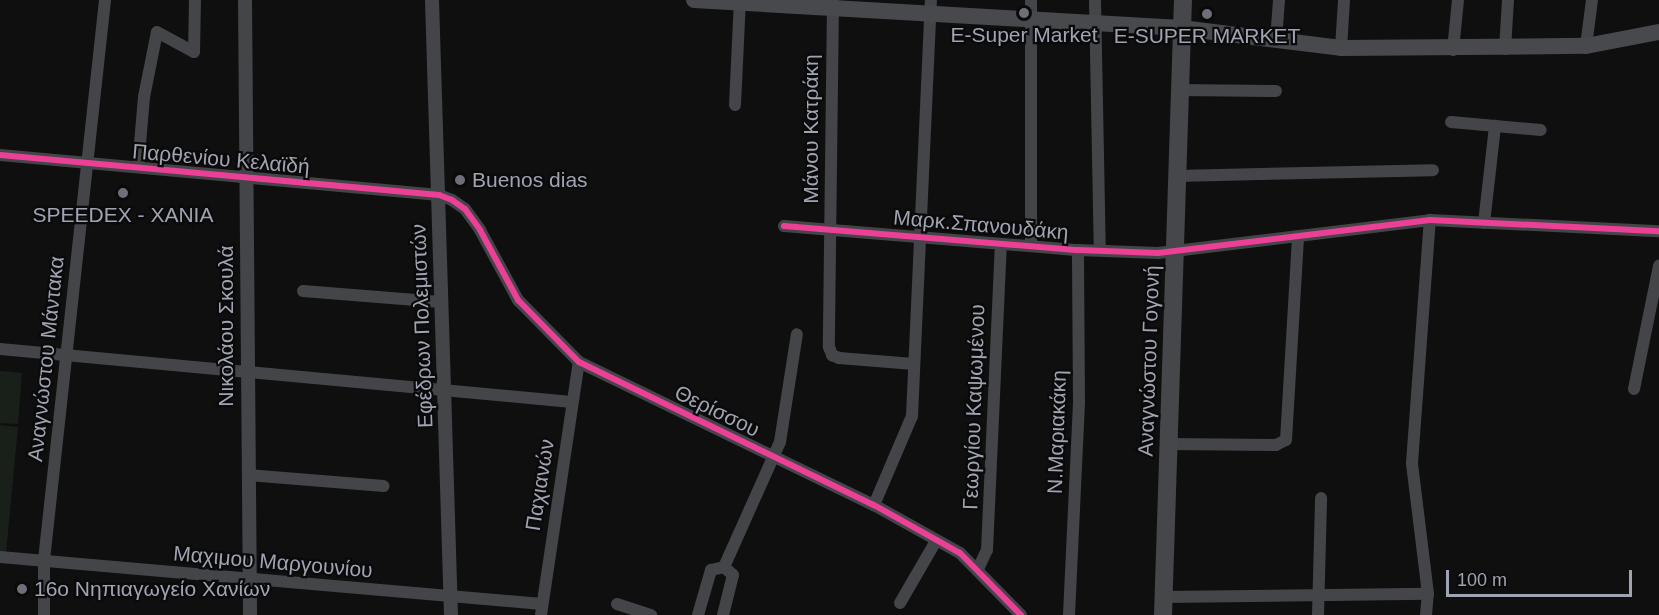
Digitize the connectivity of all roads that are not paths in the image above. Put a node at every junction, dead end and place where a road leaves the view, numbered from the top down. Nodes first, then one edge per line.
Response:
1 (105, 0) edge
2 (195, 0) edge
3 (245, 0) edge
4 (432, 0) edge
5 (694, 0) edge
6 (1031, 0) edge
7 (1095, 0) edge
8 (1183, 0) edge
9 (1279, 0) edge
10 (1344, 0) edge
11 (1458, 0) edge
12 (1508, 0) edge
13 (1592, 0) edge
14 (740, 1) edge
15 (832, 5) edge
16 (930, 7) edge
17 (1032, 20) junction
18 (1095, 23) junction
19 (1181, 28) junction
20 (1659, 32) edge
21 (1276, 40) junction
22 (1586, 46) junction
23 (1341, 48) junction
24 (1505, 49) junction
25 (1453, 50) junction
26 (1178, 90) junction
27 (1276, 91) dead end
28 (735, 105) dead end
29 (1451, 122) dead end
30 (1495, 126) junction
31 (1541, 130) dead end
32 (0, 155) edge
33 (87, 163) junction
34 (138, 168) junction
35 (1433, 170) dead end
36 (1176, 176) junction
37 (246, 178) junction
38 (439, 195) junction
39 (1430, 220) junction
40 (1484, 223) junction
41 (784, 226) dead end
42 (830, 229) junction
43 (1659, 231) edge
44 (1298, 236) junction
45 (921, 237) junction
46 (1000, 244) junction
47 (1031, 246) junction
48 (1078, 250) junction
49 (1100, 250) junction
50 (1175, 250) junction
51 (1659, 267) edge
52 (303, 291) dead end
53 (441, 302) junction
54 (797, 334) dead end
55 (0, 349) edge
56 (66, 353) junction
57 (579, 362) junction
58 (914, 364) junction
59 (247, 374) junction
60 (1634, 389) dead end
61 (445, 391) junction
62 (572, 402) junction
63 (1169, 444) junction
64 (774, 458) junction
65 (249, 475) junction
66 (384, 486) dead end
67 (1321, 498) dead end
68 (874, 506) junction
69 (936, 542) junction
70 (0, 557) edge
71 (44, 560) junction
72 (724, 567) junction
73 (978, 569) junction
74 (249, 580) junction
75 (1428, 594) junction
76 (1320, 597) junction
77 (450, 599) junction
78 (900, 603) dead end
79 (617, 604) dead end
80 (1164, 606) edge
81 (541, 609) edge
82 (44, 615) edge
83 (250, 615) edge
84 (451, 615) edge
85 (651, 615) edge
86 (698, 615) edge
87 (723, 615) edge
88 (1022, 615) edge
89 (1069, 615) edge
90 (1318, 615) edge
91 (1426, 615) edge

1 - 33 street, Αναγνώστου Μάντακα
2 - 34 street
3 - 37 street, Νικολάου Σκουλά
4 - 38 street, Εφέδρων Πολεμιστών
5 - 14 main road
6 - 17 street
7 - 18 street
8 - 19 main road, Αναγνώστου Γογονή
9 - 21 street
10 - 23 street
11 - 25 street
12 - 24 street
13 - 22 street
14 - 15 main road
14 - 28 street
15 - 16 main road
15 - 42 street, Μάνου Κατράκη
16 - 17 main road
16 - 45 street
17 - 18 main road
17 - 47 street
18 - 19 main road
18 - 49 street
19 - 21 main road
19 - 26 main road, Αναγνώστου Γογονή
20 - 22 main road
21 - 23 main road
22 - 24 main road
23 - 25 main road
24 - 25 main road
26 - 27 street
26 - 36 main road, Αναγνώστου Γογονή
29 - 30 street
30 - 31 street
30 - 40 street
32 - 33 street, Παρθενίου Κελαϊδή
33 - 34 street, Παρθενίου Κελαϊδή
33 - 56 street, Αναγνώστου Μάντακα
34 - 37 street, Παρθενίου Κελαϊδή
35 - 36 street
36 - 50 main road, Αναγνώστου Γογονή
37 - 38 street, Παρθενίου Κελαϊδή
37 - 59 street, Νικολάου Σκουλά
38 - 53 street, Εφέδρων Πολεμιστών
38 - 57 street, Θερίσσου
39 - 40 street, Μαρκ.Σπανουδάκη
39 - 44 street, Μαρκ.Σπανουδάκη
39 - 75 street
40 - 43 street, Μαρκ.Σπανουδάκη
41 - 42 street, Μαρκ.Σπανουδάκη
42 - 45 street, Μαρκ.Σπανουδάκη
42 - 58 street, Μάνου Κατράκη
44 - 50 street, Μαρκ.Σπανουδάκη
44 - 63 street
45 - 46 street, Μαρκ.Σπανουδάκη
45 - 58 street
46 - 47 street, Μαρκ.Σπανουδάκη
46 - 73 street, Γεωργίου Καψωμένου
47 - 48 street, Μαρκ.Σπανουδάκη
48 - 49 street, Μαρκ.Σπανουδάκη
48 - 89 street, Ν.Μαριακάκη
49 - 50 street, Μαρκ.Σπανουδάκη
50 - 63 main road, Αναγνώστου Γογονή
51 - 60 street
52 - 53 street
53 - 61 street, Εφέδρων Πολεμιστών
54 - 64 street
55 - 56 street
56 - 59 street
56 - 71 street, Αναγνώστου Μάντακα
57 - 62 street, Παχιανών
57 - 64 street, Θερίσσου
58 - 68 street
59 - 61 street
59 - 65 street, Νικολάου Σκουλά
61 - 62 street
61 - 77 street, Εφέδρων Πολεμιστών
62 - 81 street, Παχιανών
63 - 80 main road, Αναγνώστου Γογονή
64 - 68 street, Θερίσσου
64 - 72 street
65 - 66 street
65 - 74 street, Νικολάου Σκουλά
67 - 76 street
68 - 69 street, Θερίσσου
69 - 73 street, Θερίσσου
69 - 78 street
70 - 71 street, Μαχιμου Mαργουνίου
71 - 74 street, Μαχιμου Mαργουνίου
71 - 82 street, Αναγνώστου Μάντακα
72 - 86 street
72 - 87 street
73 - 88 street, Θερίσσου
74 - 77 street, Μαχιμου Mαργουνίου
74 - 83 street, Νικολάου Σκουλά
75 - 76 street
75 - 91 street
76 - 80 street
76 - 90 street
77 - 81 street, Μαχιμου Mαργουνίου
77 - 84 street, Εφέδρων Πολεμιστών
79 - 85 street

